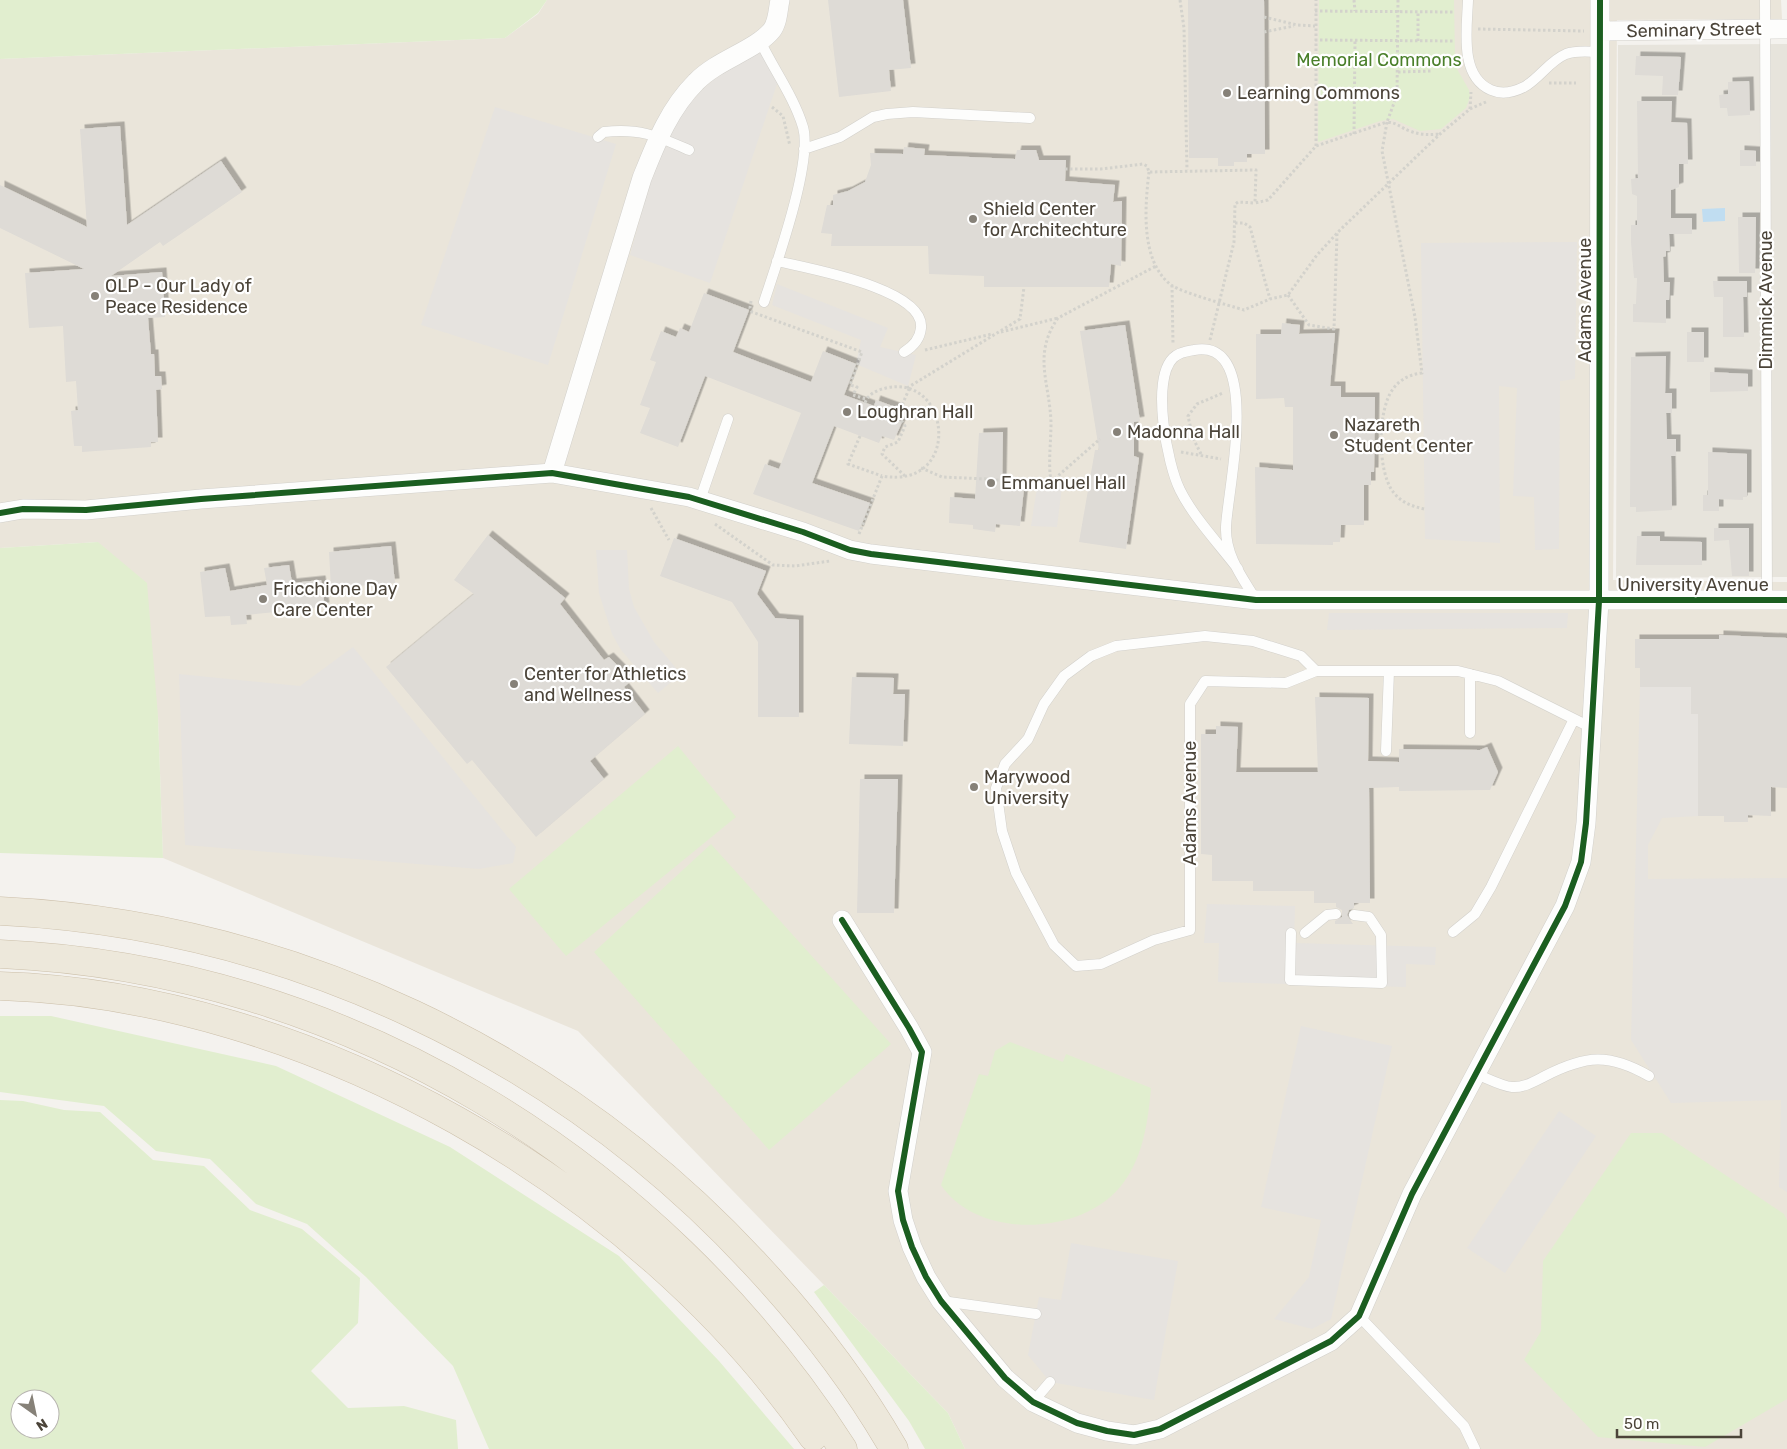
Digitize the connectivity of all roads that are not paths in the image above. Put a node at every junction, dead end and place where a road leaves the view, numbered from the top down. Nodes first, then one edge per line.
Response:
1 (780, 0) edge
2 (1468, 0) edge
3 (1600, 0) edge
4 (1765, 0) edge
5 (1765, 29) junction
6 (1787, 29) edge
7 (1600, 31) junction
8 (760, 42) junction
9 (1600, 52) junction
10 (1030, 118) dead end
11 (598, 137) dead end
12 (659, 137) junction
13 (804, 149) junction
14 (689, 150) dead end
15 (777, 261) junction
16 (764, 302) dead end
17 (904, 352) dead end
18 (728, 419) dead end
19 (552, 473) junction
20 (700, 500) junction
21 (0, 512) edge
22 (1238, 569) junction
23 (1256, 600) junction
24 (1767, 600) junction
25 (1787, 600) edge
26 (1599, 601) junction
27 (1316, 671) junction
28 (1389, 671) junction
29 (1470, 674) junction
30 (1574, 719) junction
31 (1592, 728) junction
32 (1470, 733) dead end
33 (1386, 751) dead end
34 (0, 911) edge
35 (1336, 914) dead end
36 (1354, 915) dead end
37 (842, 920) dead end
38 (1453, 932) dead end
39 (1291, 933) dead end
40 (1305, 933) dead end
41 (0, 954) edge
42 (0, 986) edge
43 (1476, 1074) junction
44 (1649, 1076) dead end
45 (940, 1301) junction
46 (1036, 1314) dead end
47 (1359, 1316) junction
48 (1050, 1382) dead end
49 (1034, 1402) junction
50 (822, 1449) edge
51 (843, 1449) edge
52 (894, 1449) edge
53 (1474, 1449) edge

1 - 8 street
2 - 9 lane
3 - 7 street, Adams Avenue
4 - 5 lane, Dimmick Avenue
5 - 6 street, Seminary Street
5 - 7 street, Seminary Street
5 - 24 lane, Dimmick Avenue
7 - 9 street, Adams Avenue
8 - 12 street
8 - 13 lane
9 - 26 street, Adams Avenue
10 - 13 lane
11 - 12 lane
12 - 14 lane
12 - 19 street
13 - 15 lane
15 - 16 lane
15 - 17 lane
18 - 20 lane
19 - 20 street, University Avenue
19 - 21 street, University Avenue
20 - 23 street, University Avenue
22 - 22 lane
22 - 23 lane
23 - 26 street, University Avenue
24 - 25 street, University Avenue
24 - 26 street, University Avenue
26 - 31 street, Adams Avenue
27 - 27 lane, Adams Avenue
27 - 28 lane
28 - 29 lane
28 - 33 lane
29 - 30 lane
29 - 32 lane
30 - 31 lane
30 - 38 lane
31 - 43 street, Adams Avenue
34 - 52 highway
35 - 40 lane
36 - 39 lane
37 - 45 street
41 - 51 highway
42 - 50 highway
43 - 44 lane
43 - 47 street, Adams Avenue
45 - 46 lane
45 - 49 street
47 - 49 street
47 - 53 lane
48 - 49 lane

